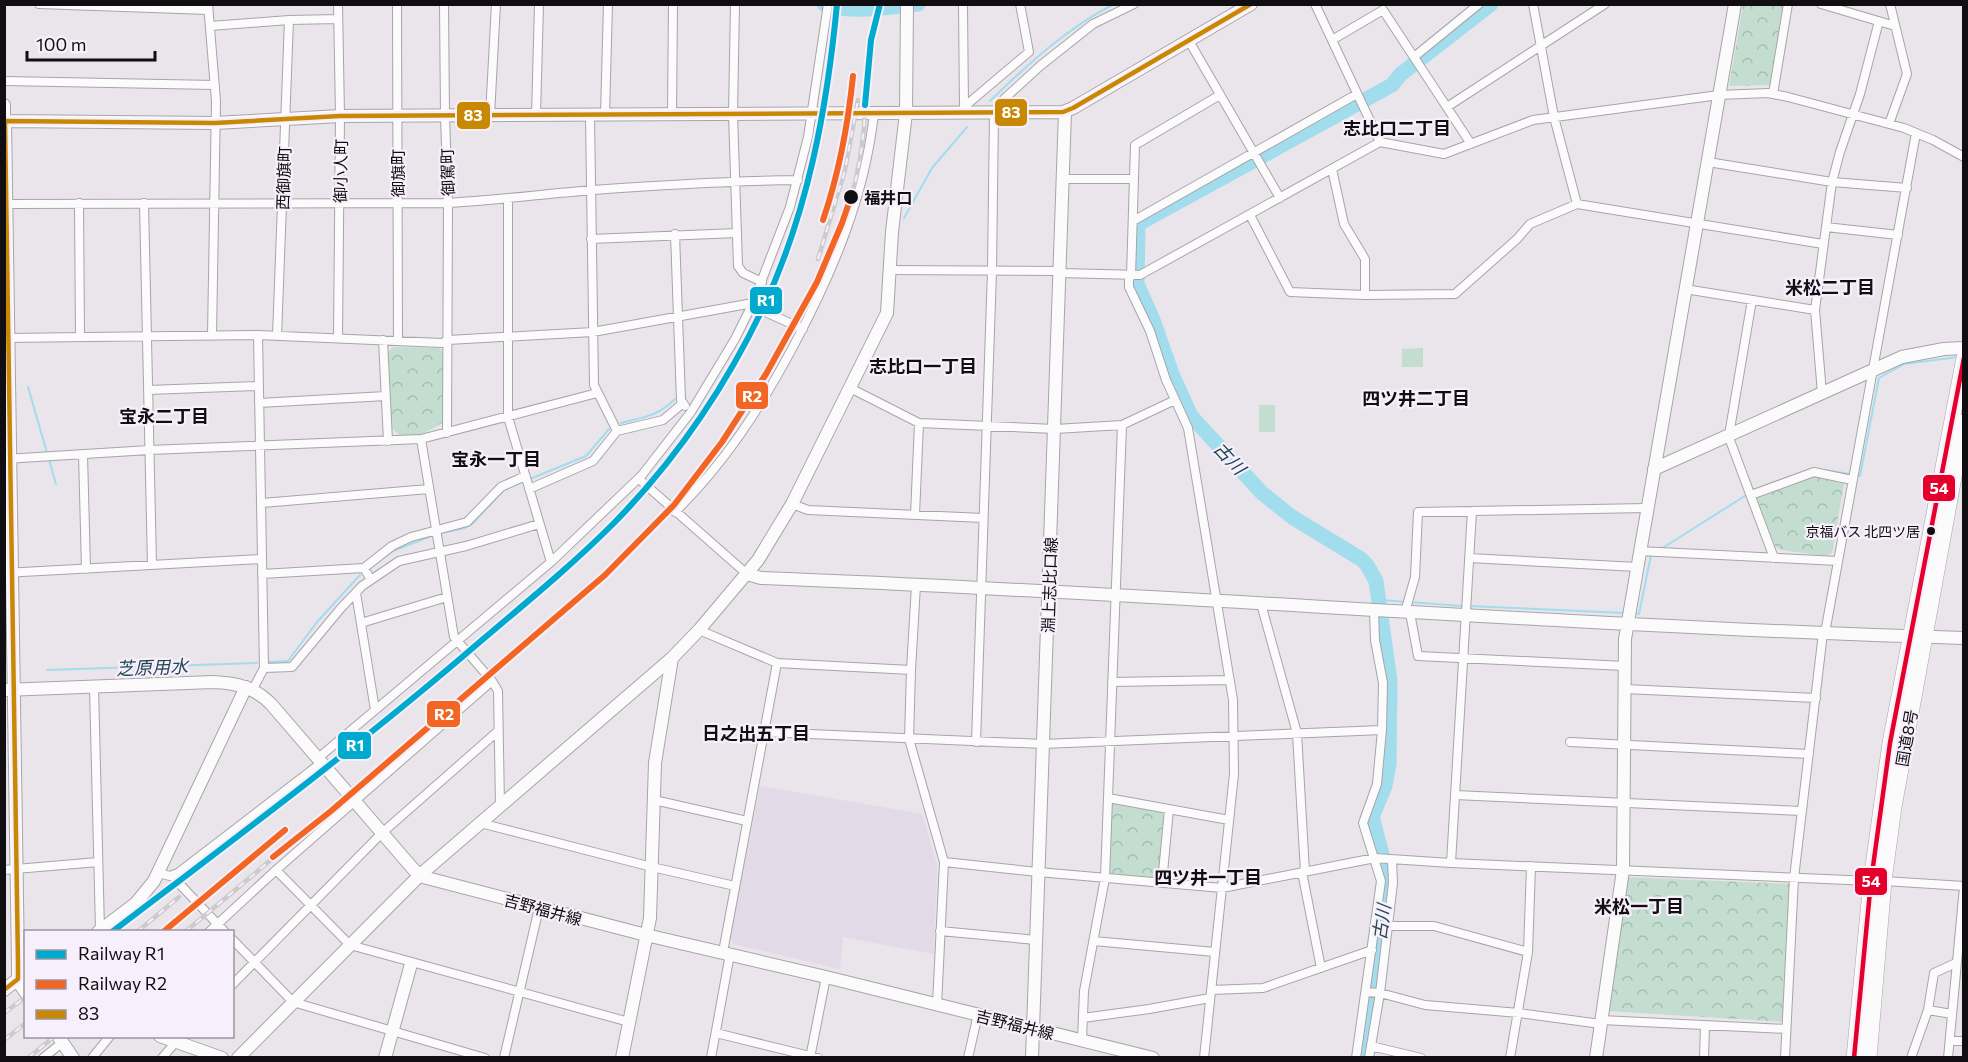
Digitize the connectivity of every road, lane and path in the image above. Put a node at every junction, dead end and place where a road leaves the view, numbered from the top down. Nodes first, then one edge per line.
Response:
1 (39, 4) edge
2 (338, 4) edge
3 (397, 4) edge
4 (444, 4) edge
5 (495, 4) edge
6 (539, 4) edge
7 (608, 4) edge
8 (673, 4) edge
9 (735, 4) edge
10 (828, 4) edge
11 (907, 4) edge
12 (963, 4) edge
13 (1020, 4) edge
14 (1134, 4) edge
15 (1251, 4) edge
16 (1315, 4) edge
17 (1479, 4) edge
18 (1533, 4) edge
19 (1605, 4) edge
20 (1735, 4) edge
21 (1788, 4) edge
22 (1821, 4) edge
23 (1890, 4) edge
24 (101, 6) edge
25 (208, 7) edge
26 (338, 19) junction
27 (289, 20) junction
28 (1879, 21) junction
29 (210, 26) junction
30 (1895, 26) junction
31 (1332, 40) junction
32 (1189, 41) junction
33 (1541, 47) junction
34 (1029, 55) junction
35 (1414, 57) junction
36 (1039, 65) junction
37 (4, 81) edge
38 (215, 86) junction
39 (1357, 94) junction
40 (1773, 94) junction
41 (1221, 95) junction
42 (1719, 95) junction
43 (4, 105) edge
44 (1447, 107) junction
45 (964, 110) junction
46 (1065, 112) junction
47 (874, 113) junction
48 (906, 113) junction
49 (997, 113) junction
50 (672, 114) junction
51 (733, 114) junction
52 (812, 114) junction
53 (490, 115) junction
54 (536, 115) junction
55 (590, 115) junction
56 (605, 115) junction
57 (1853, 115) junction
58 (340, 116) junction
59 (397, 116) junction
60 (445, 116) junction
61 (1554, 117) junction
62 (285, 119) junction
63 (5, 121) edge
64 (215, 123) junction
65 (1890, 124) junction
66 (1916, 133) junction
67 (1380, 142) junction
68 (1471, 144) junction
69 (1254, 153) junction
70 (1964, 157) edge
71 (1708, 162) junction
72 (1332, 169) junction
73 (1064, 178) junction
74 (1134, 179) junction
75 (798, 180) junction
76 (734, 181) junction
77 (1833, 182) junction
78 (1907, 188) junction
79 (591, 190) junction
80 (1280, 198) junction
81 (508, 199) junction
82 (214, 202) junction
83 (79, 203) junction
84 (144, 203) junction
85 (283, 203) junction
86 (339, 203) junction
87 (398, 203) junction
88 (448, 203) junction
89 (5, 204) edge
90 (1576, 204) junction
91 (1250, 214) junction
92 (1133, 221) junction
93 (1697, 223) junction
94 (1826, 227) junction
95 (736, 233) junction
96 (675, 234) junction
97 (1898, 235) junction
98 (591, 239) junction
99 (1823, 244) junction
100 (890, 270) junction
101 (992, 271) junction
102 (1060, 272) junction
103 (1130, 276) junction
104 (762, 282) junction
105 (1686, 290) junction
106 (1365, 295) junction
107 (1752, 300) junction
108 (752, 304) junction
109 (1815, 310) junction
110 (678, 316) junction
111 (803, 329) junction
112 (593, 332) junction
113 (258, 335) junction
114 (146, 336) junction
115 (212, 336) junction
116 (277, 336) junction
117 (80, 337) junction
118 (508, 337) junction
119 (6, 338) edge
120 (338, 338) junction
121 (383, 340) junction
122 (448, 340) junction
123 (398, 341) junction
124 (1964, 348) edge
125 (1964, 358) edge
126 (1873, 371) junction
127 (7, 382) edge
128 (259, 386) junction
129 (850, 388) junction
130 (148, 390) junction
131 (597, 393) junction
132 (1822, 393) junction
133 (386, 396) junction
134 (1175, 400) junction
135 (259, 403) junction
136 (683, 403) junction
137 (691, 412) junction
138 (508, 417) junction
139 (1964, 422) edge
140 (919, 423) junction
141 (1122, 425) junction
142 (986, 426) junction
143 (1055, 429) junction
144 (617, 431) junction
145 (447, 433) junction
146 (1728, 435) junction
147 (421, 440) junction
148 (388, 441) junction
149 (260, 445) junction
150 (149, 450) junction
151 (83, 454) junction
152 (8, 459) edge
153 (1654, 469) junction
154 (525, 476) junction
155 (639, 479) junction
156 (1852, 480) junction
157 (429, 489) junction
158 (529, 489) junction
159 (1751, 495) junction
160 (262, 503) junction
161 (792, 504) junction
162 (1647, 508) junction
163 (1472, 511) junction
164 (675, 512) junction
165 (915, 515) junction
166 (983, 518) junction
167 (539, 524) junction
168 (435, 529) junction
169 (439, 551) junction
170 (1639, 551) junction
171 (1469, 558) junction
172 (1774, 558) junction
173 (262, 559) junction
174 (1838, 561) junction
175 (550, 562) junction
176 (152, 565) junction
177 (1637, 567) junction
178 (364, 568) junction
179 (86, 569) junction
180 (8, 573) edge
181 (262, 574) junction
182 (747, 574) junction
183 (371, 580) junction
184 (916, 585) junction
185 (981, 589) junction
186 (356, 593) junction
187 (1049, 593) junction
188 (447, 597) junction
189 (1115, 597) junction
190 (1215, 602) junction
191 (1261, 604) junction
192 (1374, 610) junction
193 (1407, 612) junction
194 (1466, 615) junction
195 (361, 623) junction
196 (1628, 624) junction
197 (699, 630) junction
198 (1824, 633) junction
199 (1917, 637) junction
200 (1964, 638) edge
201 (456, 640) junction
202 (672, 658) junction
203 (1463, 658) junction
204 (777, 663) junction
205 (1625, 666) junction
206 (264, 668) junction
207 (911, 670) junction
208 (1229, 680) junction
209 (492, 681) junction
210 (1112, 682) junction
211 (94, 687) junction
212 (250, 688) junction
213 (1625, 689) junction
214 (10, 690) edge
215 (1816, 698) junction
216 (375, 710) junction
217 (1382, 730) junction
218 (498, 731) junction
219 (763, 732) junction
220 (1297, 733) junction
221 (1234, 736) junction
222 (909, 739) junction
223 (976, 742) junction
224 (1110, 742) junction
225 (1570, 742) dead end
226 (1043, 744) junction
227 (1624, 745) junction
228 (1809, 754) junction
229 (319, 761) junction
230 (1455, 795) junction
231 (1108, 798) junction
232 (654, 800) junction
233 (354, 802) junction
234 (1624, 802) junction
235 (500, 806) junction
236 (1169, 809) junction
237 (1802, 811) junction
238 (1229, 820) junction
239 (747, 821) junction
240 (480, 823) junction
241 (382, 833) junction
242 (1375, 858) junction
243 (1392, 860) junction
244 (98, 862) junction
245 (944, 862) junction
246 (1451, 863) junction
247 (1531, 866) junction
248 (652, 867) junction
249 (11, 869) edge
250 (276, 870) junction
251 (1623, 870) junction
252 (1038, 872) junction
253 (1303, 872) junction
254 (158, 873) junction
255 (420, 875) junction
256 (172, 876) junction
257 (1105, 878) junction
258 (1794, 878) junction
259 (1878, 881) junction
260 (1162, 883) junction
261 (735, 886) junction
262 (1964, 886) edge
263 (1222, 888) junction
264 (311, 906) junction
265 (539, 908) junction
266 (218, 924) junction
267 (1388, 926) junction
268 (99, 930) edge
269 (100, 930) edge
270 (211, 930) edge
271 (223, 930) edge
272 (940, 932) junction
273 (646, 935) junction
274 (1036, 940) junction
275 (234, 941) edge
276 (1094, 941) junction
277 (350, 945) junction
278 (1372, 951) junction
279 (1215, 952) junction
280 (1528, 952) junction
281 (727, 953) junction
282 (1958, 959) edge
283 (255, 962) junction
284 (411, 964) junction
285 (1321, 968) junction
286 (20, 975) edge
287 (826, 977) junction
288 (234, 983) edge
289 (4, 990) edge
290 (1366, 992) junction
291 (519, 993) junction
292 (1380, 993) junction
293 (1211, 994) junction
294 (293, 1002) junction
295 (937, 1005) junction
296 (1928, 1010) junction
297 (1519, 1013) junction
298 (978, 1014) junction
299 (1952, 1014) junction
300 (1083, 1018) junction
301 (629, 1022) junction
302 (1601, 1022) junction
303 (1705, 1025) junction
304 (1034, 1028) junction
305 (1786, 1029) junction
306 (393, 1031) junction
307 (716, 1032) junction
308 (108, 1038) edge
309 (61, 1039) edge
310 (178, 1039) edge
311 (1082, 1040) junction
312 (1950, 1041) junction
313 (1964, 1041) edge
314 (1371, 1046) junction
315 (813, 1057) edge
316 (43, 1058) edge
317 (74, 1058) edge
318 (92, 1058) edge
319 (162, 1058) edge
320 (222, 1058) edge
321 (238, 1058) edge
322 (385, 1058) edge
323 (485, 1058) edge
324 (504, 1058) edge
325 (622, 1058) edge
326 (711, 1058) edge
327 (968, 1058) edge
328 (1032, 1058) edge
329 (1153, 1058) edge
330 (1204, 1058) edge
331 (1356, 1058) edge
332 (1369, 1058) edge
333 (1421, 1058) edge
334 (1510, 1058) edge
335 (1596, 1058) edge
336 (1704, 1058) edge
337 (1785, 1058) edge
338 (1854, 1058) edge
339 (1869, 1058) edge
340 (1911, 1058) edge
341 (1948, 1058) edge

1 - 24 street
2 - 26 street, 御小人町
3 - 59 street, 御旗町
4 - 60 street, 御駕町
5 - 53 street
6 - 54 street
7 - 56 street
8 - 50 street
9 - 51 street
10 - 52 street
11 - 48 street
12 - 45 street
13 - 34 street
14 - 36 street
15 - 32 street
16 - 31 street
17 - 35 street
18 - 33 street
19 - 33 street
20 - 42 street
21 - 40 street
22 - 28 street
23 - 30 street
24 - 25 street
25 - 29 street
26 - 27 street
26 - 58 street, 御小人町
27 - 29 street
27 - 62 street, 西御旗町
28 - 30 street
28 - 57 street
29 - 38 street
30 - 65 street
31 - 35 street
31 - 39 street
32 - 41 street
32 - 46 street
33 - 44 street
33 - 61 street
34 - 36 street
34 - 45 street
35 - 44 street
36 - 49 street
37 - 38 street
38 - 64 street
39 - 67 street
39 - 69 street
40 - 42 street
40 - 57 street
41 - 69 street
41 - 74 street
42 - 61 street
42 - 71 street
43 - 63 street
44 - 68 street
45 - 48 street
45 - 49 street
46 - 49 street
46 - 73 street, 淵上志比口線
47 - 48 street
47 - 52 street
47 - 111 street
48 - 100 street
49 - 101 street
50 - 51 street
50 - 56 street
51 - 52 street
51 - 76 street
52 - 75 street
53 - 54 street
53 - 60 street
54 - 55 street
55 - 56 street
55 - 79 street
57 - 65 street
57 - 77 street
58 - 59 street
58 - 62 street
58 - 86 street, 御小人町
59 - 60 street
59 - 87 street, 御旗町
60 - 88 street, 御駕町
61 - 68 street
61 - 90 street
62 - 64 street
62 - 85 street, 西御旗町
63 - 64 street
63 - 89 street
64 - 82 street
65 - 66 street
66 - 70 street
66 - 78 street
67 - 68 street
67 - 72 street
69 - 80 street
69 - 92 street
71 - 77 street
71 - 93 street
72 - 80 street
72 - 106 street
73 - 74 street
73 - 102 street, 淵上志比口線
74 - 92 street
75 - 76 street
75 - 104 street
76 - 79 street
76 - 95 street
77 - 78 street
77 - 94 street
78 - 97 street
79 - 81 street
79 - 98 street
80 - 91 street
81 - 88 street
81 - 118 street
82 - 84 street
82 - 85 street
82 - 115 street
83 - 84 street
83 - 89 street
83 - 117 street
84 - 114 street
85 - 86 street
85 - 116 street, 西御旗町
86 - 87 street
86 - 120 street, 御小人町
87 - 88 street
87 - 123 street, 御旗町
88 - 122 street, 御駕町
89 - 119 street
90 - 93 street
90 - 106 street
91 - 103 street
91 - 106 street
92 - 103 street
93 - 99 street
93 - 105 street
94 - 97 street
94 - 99 street
95 - 96 street
95 - 104 street
96 - 98 street
96 - 110 street
97 - 126 street
98 - 112 street
99 - 109 street
100 - 101 street
100 - 129 street
101 - 102 street
101 - 142 street
102 - 103 street
102 - 143 street, 淵上志比口線
103 - 134 street
104 - 108 street
105 - 107 street
105 - 153 street
107 - 109 street
107 - 146 street
108 - 110 street
108 - 111 street
108 - 137 street
109 - 132 street
110 - 112 street
110 - 136 street
111 - 164 street
112 - 118 street
112 - 131 street
113 - 115 street
113 - 116 street
113 - 128 street
114 - 115 street
114 - 117 street
114 - 130 street
116 - 120 street
117 - 119 street
118 - 122 street
118 - 138 street
119 - 127 street
120 - 121 street
121 - 123 street
121 - 133 street
122 - 123 street
122 - 145 street, 御駕町
124 - 126 street
125 - 199 highway, 国道8号
126 - 132 street
126 - 156 street
127 - 152 street
128 - 130 street
128 - 135 street
129 - 140 street
129 - 161 street
130 - 150 street
131 - 138 street
131 - 144 street
132 - 146 street
133 - 135 street
133 - 148 street
134 - 141 street
134 - 190 street
135 - 149 street
136 - 137 street
136 - 144 street
137 - 155 street
138 - 145 street
138 - 154 street
139 - 199 highway, 国道8号
140 - 142 street
140 - 165 street
141 - 143 street
141 - 189 street
142 - 143 street
142 - 166 street
143 - 187 street, 淵上志比口線
144 - 158 street
145 - 147 street
146 - 153 street
146 - 159 street
147 - 148 street
147 - 157 street
148 - 149 street
149 - 150 street
149 - 160 street
150 - 151 street
150 - 176 street
151 - 152 street
151 - 179 street
152 - 180 street
153 - 162 street
154 - 158 street
154 - 168 street
155 - 164 street
155 - 175 street
156 - 159 street
156 - 174 street
157 - 160 street
157 - 168 street
158 - 167 street
159 - 172 street
160 - 173 street
161 - 165 street
161 - 182 street
162 - 163 street
162 - 170 street
163 - 171 street
163 - 193 street
164 - 182 street
165 - 166 street
166 - 185 street
167 - 169 street
167 - 175 street
168 - 169 street
168 - 178 street
169 - 183 street
169 - 188 street
170 - 172 street
170 - 177 street
171 - 177 street
171 - 194 street
172 - 174 street
173 - 176 street
173 - 181 street
174 - 198 street
175 - 201 street
176 - 179 street
177 - 196 street
178 - 181 street
178 - 183 street
179 - 180 street
180 - 214 street
181 - 206 street
182 - 184 street
182 - 197 street
183 - 186 street
184 - 185 street
184 - 207 street
185 - 187 street
185 - 223 street
186 - 195 street
186 - 206 street
187 - 189 street
187 - 226 street, 淵上志比口線
188 - 195 street
188 - 201 street
189 - 190 street
189 - 210 street
190 - 191 street
190 - 208 street
191 - 192 street
191 - 220 street
192 - 193 street
192 - 217 street
193 - 194 street
193 - 203 street
194 - 196 street
194 - 203 street
195 - 216 street
196 - 198 street
196 - 205 street
197 - 202 street
197 - 204 street
198 - 199 street
198 - 215 street
199 - 200 street
199 - 259 highway, 国道8号
201 - 209 street
201 - 216 street
202 - 232 street
202 - 235 street
203 - 205 street
203 - 230 street
204 - 207 street
204 - 219 street
205 - 213 street
206 - 212 street
207 - 222 street
208 - 210 street
208 - 221 street
209 - 218 street
209 - 233 street
210 - 224 street
211 - 212 street
211 - 214 street
211 - 244 street
212 - 229 street
212 - 254 street
213 - 215 street
213 - 227 street
214 - 249 street
215 - 228 street
216 - 229 street
217 - 220 street
217 - 242 street
218 - 235 street
218 - 241 street
219 - 222 street
219 - 239 street
220 - 221 street
220 - 253 street
221 - 224 street
221 - 238 street
222 - 223 street
222 - 245 street
223 - 226 street
224 - 226 street
224 - 231 street
225 - 227 street
226 - 252 street, 淵上志比口線
227 - 228 street
227 - 234 street
228 - 237 street
229 - 233 street
229 - 256 street
230 - 234 street
230 - 246 street
231 - 236 street
231 - 257 street
232 - 239 street
232 - 248 street
233 - 241 street
233 - 250 street
234 - 237 street
234 - 251 street
235 - 240 street
236 - 238 street
236 - 260 street
237 - 258 street
238 - 263 street
239 - 261 street
240 - 248 street
240 - 255 street
241 - 255 street
241 - 264 street
242 - 243 street
242 - 253 street
242 - 278 street
243 - 246 street
243 - 267 street
244 - 249 street
244 - 268 street
245 - 252 street
245 - 272 street
246 - 247 street
247 - 251 street
247 - 280 street
248 - 261 street
248 - 273 street
249 - 286 street
250 - 264 street
250 - 266 street
251 - 258 street
251 - 302 street
252 - 257 street
252 - 274 street, 淵上志比口線
253 - 263 street
253 - 285 street
254 - 256 street
254 - 269 street
255 - 265 street, 吉野福井線
255 - 277 street
256 - 266 street
257 - 260 street
257 - 276 street
258 - 259 street
258 - 305 street
259 - 262 street
259 - 338 highway, 国道8号
259 - 339 highway, 国道8号
260 - 263 street
261 - 281 street
262 - 282 street
263 - 279 street
264 - 277 street
264 - 283 street
265 - 273 street, 吉野福井線
265 - 291 street
266 - 270 street
266 - 271 street
267 - 280 street
267 - 292 street
272 - 274 street
272 - 295 street
273 - 281 street, 吉野福井線
273 - 301 street
274 - 304 street, 淵上志比口線
275 - 283 street
276 - 279 street
276 - 300 street
277 - 284 street
277 - 294 street
278 - 285 street
278 - 290 street
279 - 293 street
280 - 297 street
281 - 287 street, 吉野福井線
281 - 307 street
282 - 296 street
282 - 299 street
283 - 288 street
283 - 294 street
284 - 291 street
284 - 306 street
285 - 293 street
286 - 289 street
287 - 295 street, 吉野福井線
287 - 315 street
290 - 292 street
290 - 331 street
291 - 301 street
291 - 324 street
292 - 297 street
292 - 314 street
293 - 300 street
293 - 330 street
294 - 306 street
294 - 321 street
295 - 298 street, 吉野福井線
296 - 299 street
296 - 340 street
297 - 302 street
297 - 334 street
298 - 304 street, 吉野福井線
298 - 327 street
299 - 312 street
300 - 311 street
301 - 325 street
302 - 303 street
302 - 335 street
303 - 305 street
303 - 336 street
304 - 311 street, 吉野福井線
304 - 328 street, 淵上志比口線
305 - 337 street
306 - 322 street
306 - 323 street
307 - 315 street
307 - 326 street
308 - 318 street
309 - 316 street
309 - 317 street
310 - 319 street
310 - 320 street
311 - 329 street, 吉野福井線
312 - 313 street
312 - 341 street
314 - 332 street
314 - 333 street

